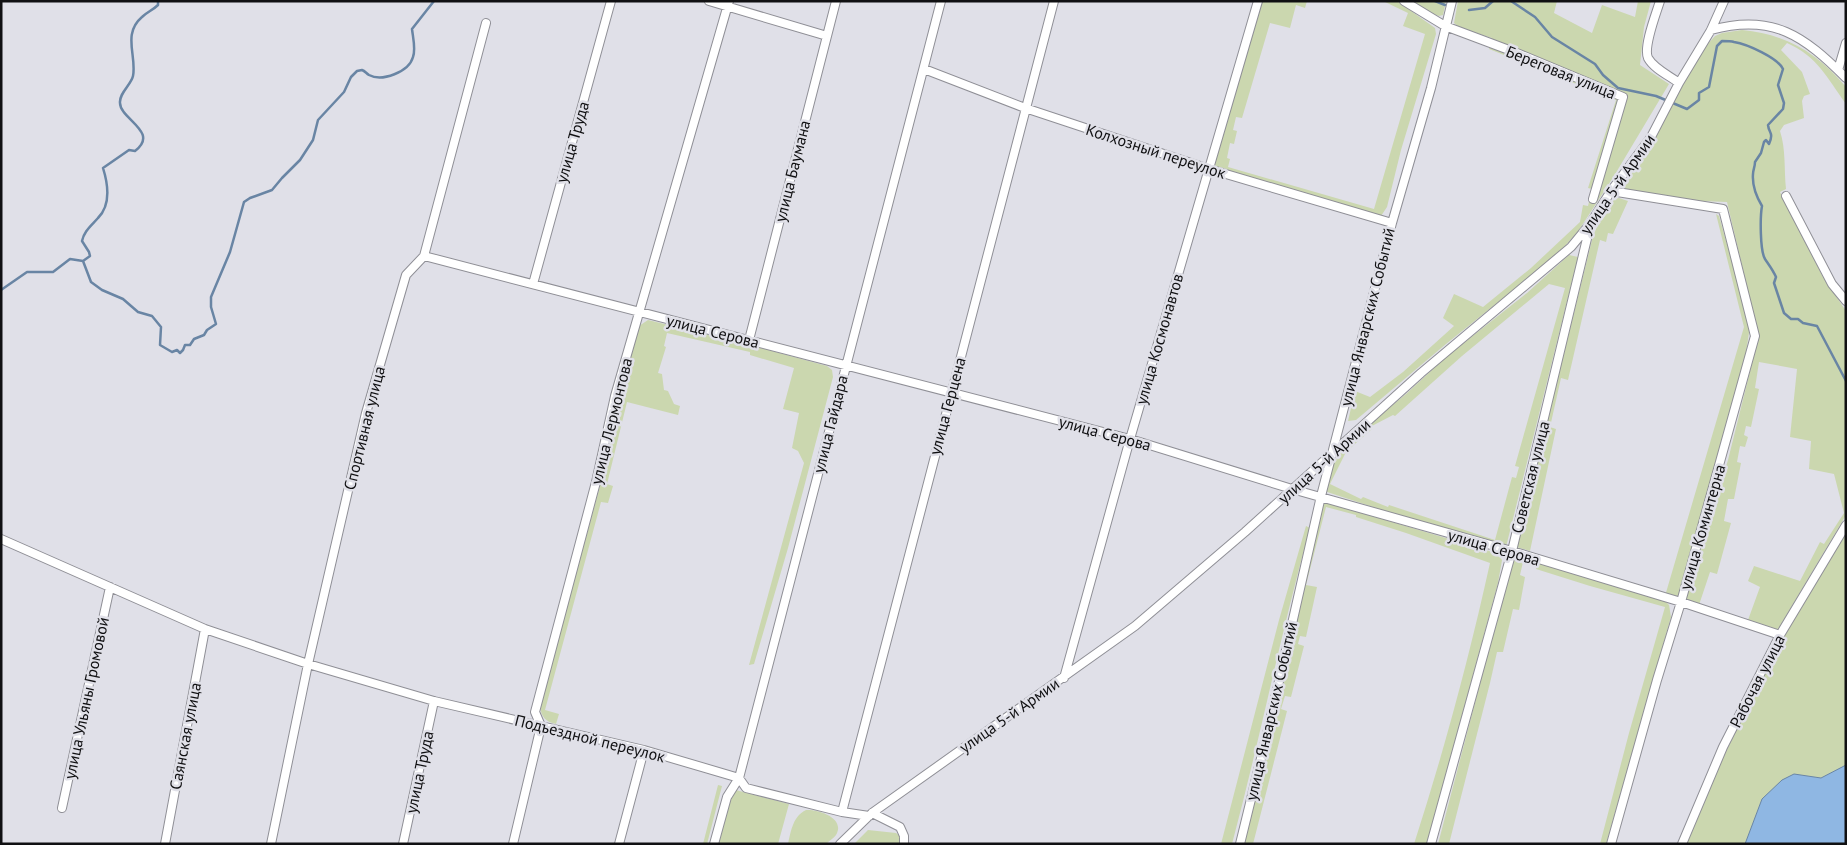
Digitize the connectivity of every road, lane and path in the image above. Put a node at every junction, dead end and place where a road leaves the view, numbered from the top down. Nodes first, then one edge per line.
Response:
1 (611, 1) edge
2 (709, 1) edge
3 (836, 1) edge
4 (941, 1) edge
5 (1054, 1) edge
6 (1258, 1) edge
7 (1404, 1) edge
8 (1452, 1) edge
9 (1660, 1) edge
10 (1724, 1) edge
11 (728, 4) edge
12 (486, 23) dead end
13 (1445, 26) junction
14 (1711, 30) junction
15 (827, 36) junction
16 (1846, 43) edge
17 (924, 69) junction
18 (1838, 70) junction
19 (1846, 78) edge
20 (1679, 83) junction
21 (1025, 108) junction
22 (1209, 169) junction
23 (1611, 191) junction
24 (1786, 196) dead end
25 (1593, 199) dead end
26 (1392, 223) junction
27 (1590, 224) junction
28 (424, 256) junction
29 (533, 284) junction
30 (1846, 301) edge
31 (639, 313) junction
32 (749, 340) junction
33 (845, 365) junction
34 (951, 392) junction
35 (1130, 438) junction
36 (1332, 453) junction
37 (1292, 489) junction
38 (1321, 496) junction
39 (1846, 525) edge
40 (1, 539) edge
41 (1512, 552) junction
42 (110, 587) junction
43 (1681, 602) junction
44 (205, 629) junction
45 (1780, 635) junction
46 (308, 664) junction
47 (1064, 678) junction
48 (434, 700) junction
49 (541, 726) junction
50 (644, 750) junction
51 (739, 778) junction
52 (62, 808) dead end
53 (842, 812) junction
54 (871, 815) junction
55 (164, 844) edge
56 (271, 844) edge
57 (403, 844) edge
58 (513, 844) edge
59 (619, 844) edge
60 (714, 844) edge
61 (840, 844) edge
62 (904, 844) edge
63 (1240, 844) edge
64 (1431, 844) edge
65 (1611, 844) edge
66 (1682, 844) edge

1 - 29 street, улица Труда
2 - 11 street
3 - 15 street, улица Баумана
4 - 17 street, улица Гайдара
5 - 21 street, улица Герцена
6 - 22 street, улица Космонавтов
7 - 13 street, Береговая улица
8 - 13 street, улица Январских Событий
9 - 20 street
10 - 14 street, улица 5-й Армии
11 - 15 street
11 - 31 street, улица Лермонтова
12 - 28 street, Спортивная улица
13 - 25 street, Береговая улица
13 - 26 street, улица Январских Событий
14 - 18 street
14 - 20 street, улица 5-й Армии
15 - 32 street, улица Баумана
16 - 18 street
17 - 21 street, Колхозный переулок
17 - 33 street, улица Гайдара
18 - 19 street
20 - 23 street, улица 5-й Армии
21 - 22 street, Колхозный переулок
21 - 34 street, улица Герцена
22 - 26 street, Колхозный переулок
22 - 35 street, улица Космонавтов
23 - 27 street, улица 5-й Армии
23 - 43 street, улица Коминтерна
24 - 30 street
26 - 36 street, улица Январских Событий
27 - 36 street, улица 5-й Армии
27 - 41 street, Советская улица
28 - 29 street, улица Серова
28 - 46 street, Спортивная улица
29 - 31 street, улица Серова
31 - 32 street, улица Серова
31 - 49 street, улица Лермонтова
32 - 33 street, улица Серова
33 - 34 street, улица Серова
33 - 51 street, улица Гайдара
34 - 35 street, улица Серова
34 - 53 street, улица Герцена
35 - 37 street, улица Серова
35 - 47 street, улица Космонавтов
36 - 37 street, улица 5-й Армии
36 - 38 street, улица Январских Событий
37 - 38 street, улица Серова
37 - 47 street, улица 5-й Армии
38 - 41 street, улица Серова
38 - 63 street, улица Январских Событий
39 - 45 street, Рабочая улица
40 - 42 street, Подъездной переулок
41 - 43 street, улица Серова
41 - 64 street, Советская улица
42 - 44 street, Подъездной переулок
42 - 52 street, улица Ульяны Громовой
43 - 45 street, улица Серова
43 - 65 street, улица Коминтерна
44 - 46 street, Подъездной переулок
44 - 55 street, Саянская улица
45 - 66 street, Рабочая улица
46 - 48 street, Подъездной переулок
46 - 56 street, Спортивная улица
47 - 54 street, улица 5-й Армии
48 - 49 street, Подъездной переулок
48 - 57 street, улица Труда
49 - 50 street, Подъездной переулок
49 - 58 street, улица Лермонтова
50 - 51 street, Подъездной переулок
50 - 59 street
51 - 53 street, Подъездной переулок
51 - 60 street, улица Гайдара
53 - 54 street, Подъездной переулок
54 - 61 street, улица 5-й Армии
54 - 62 street

